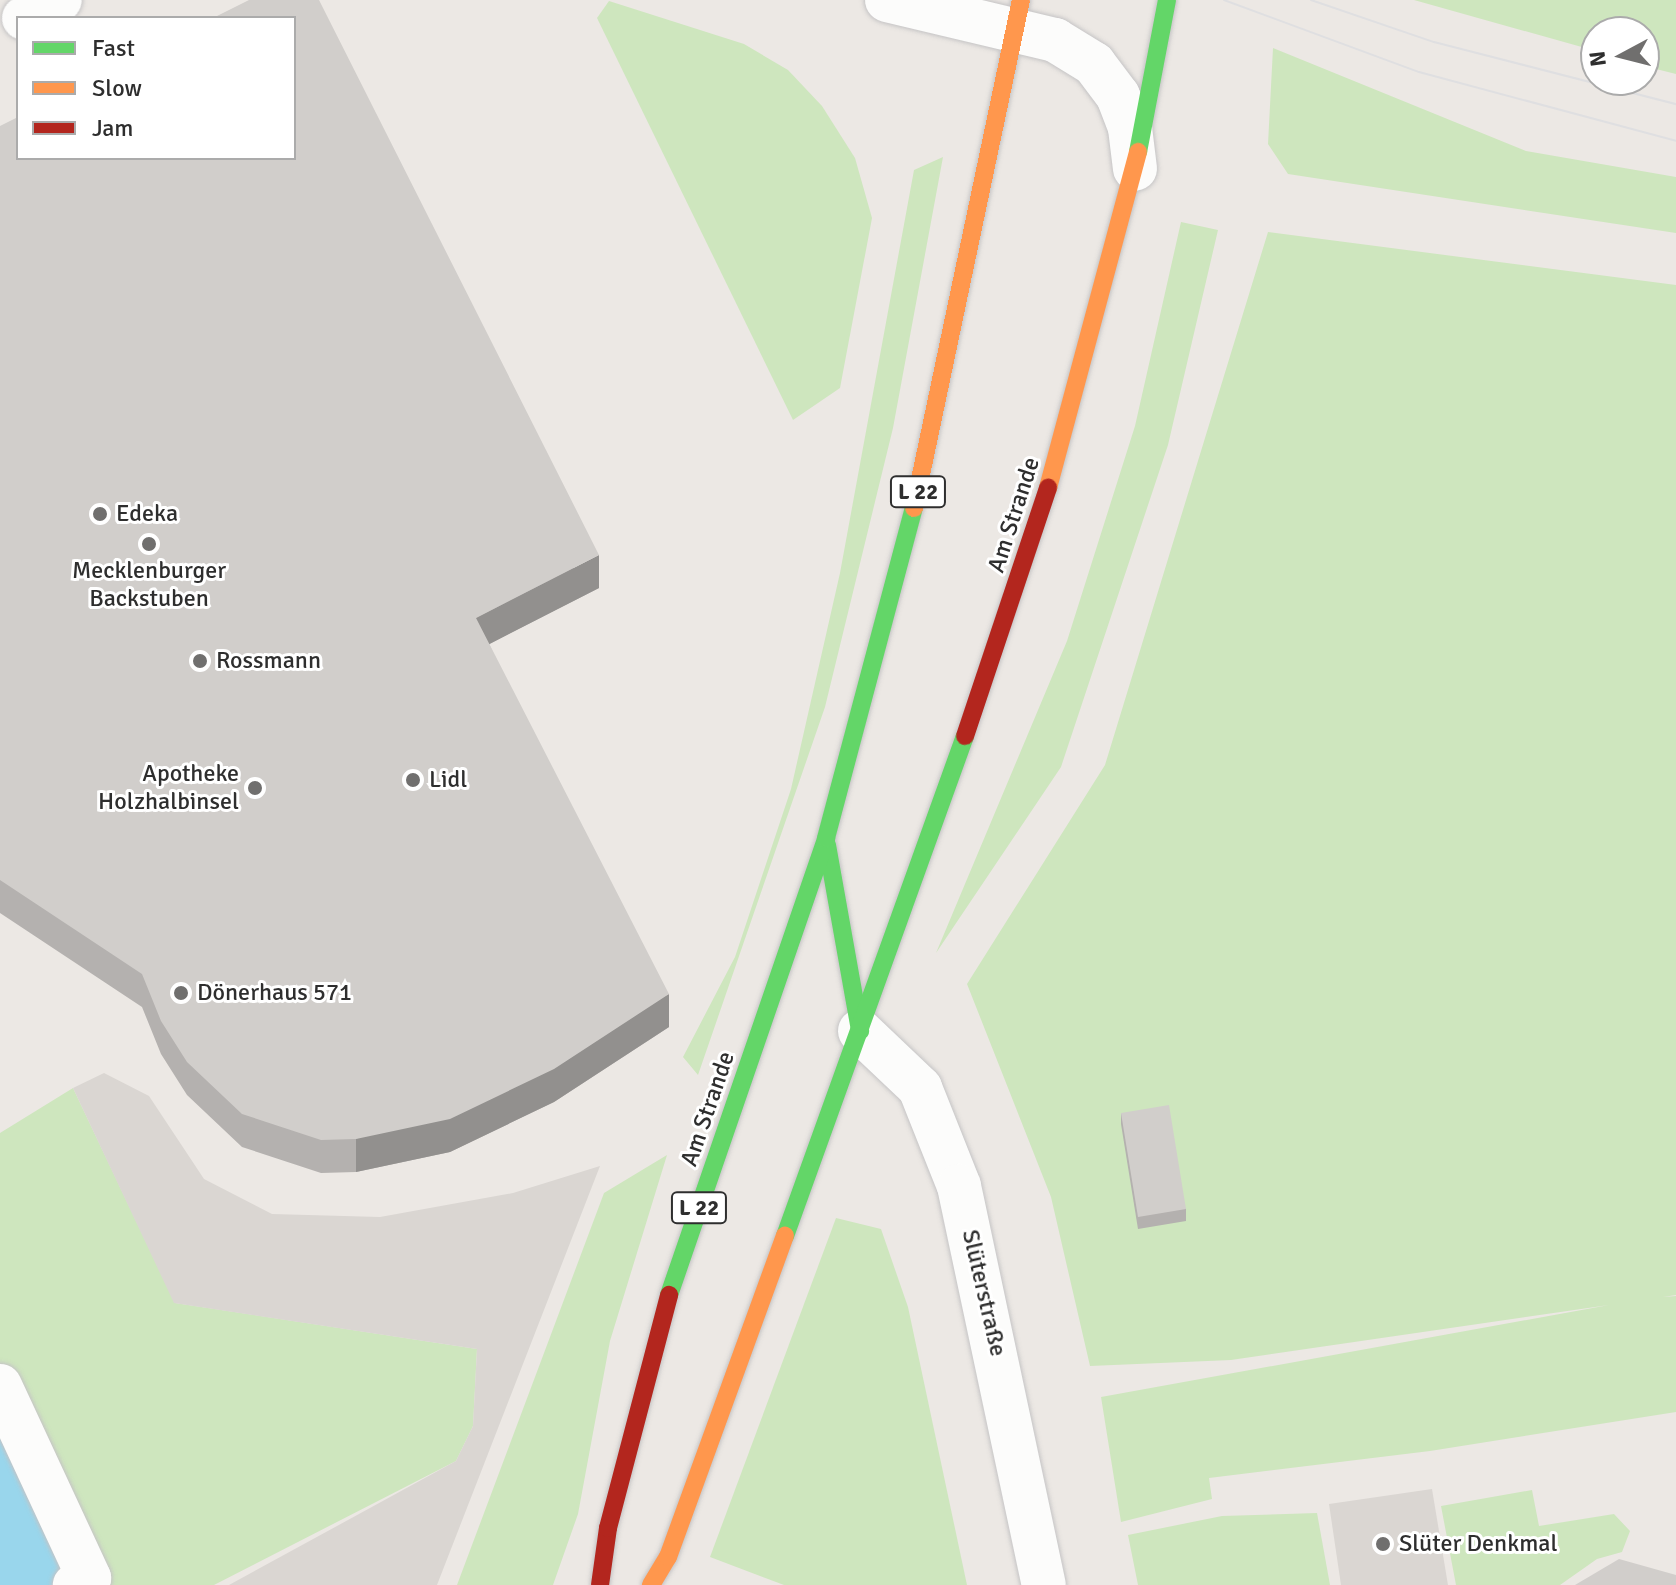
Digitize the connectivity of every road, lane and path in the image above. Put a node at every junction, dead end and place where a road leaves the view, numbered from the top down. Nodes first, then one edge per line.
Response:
1 (60, 0) edge
2 (887, 0) edge
3 (1167, 0) edge
4 (1028, 9) edge
5 (28, 16) edge
6 (1135, 171) junction
7 (826, 838) junction
8 (860, 1031) junction
9 (0, 1386) edge
10 (75, 1585) edge
11 (600, 1585) edge
12 (651, 1585) edge
13 (1044, 1585) edge

1 - 5 street
2 - 4 street
3 - 6 main road, Am Strande
4 - 6 street
4 - 7 main road, Am Strande / L 22
6 - 8 main road, Am Strande
7 - 8 main road, Am Strande
7 - 11 main road, Am Strande / L 22
8 - 12 main road, Am Strande
8 - 13 street, Slüterstraße
9 - 10 street

